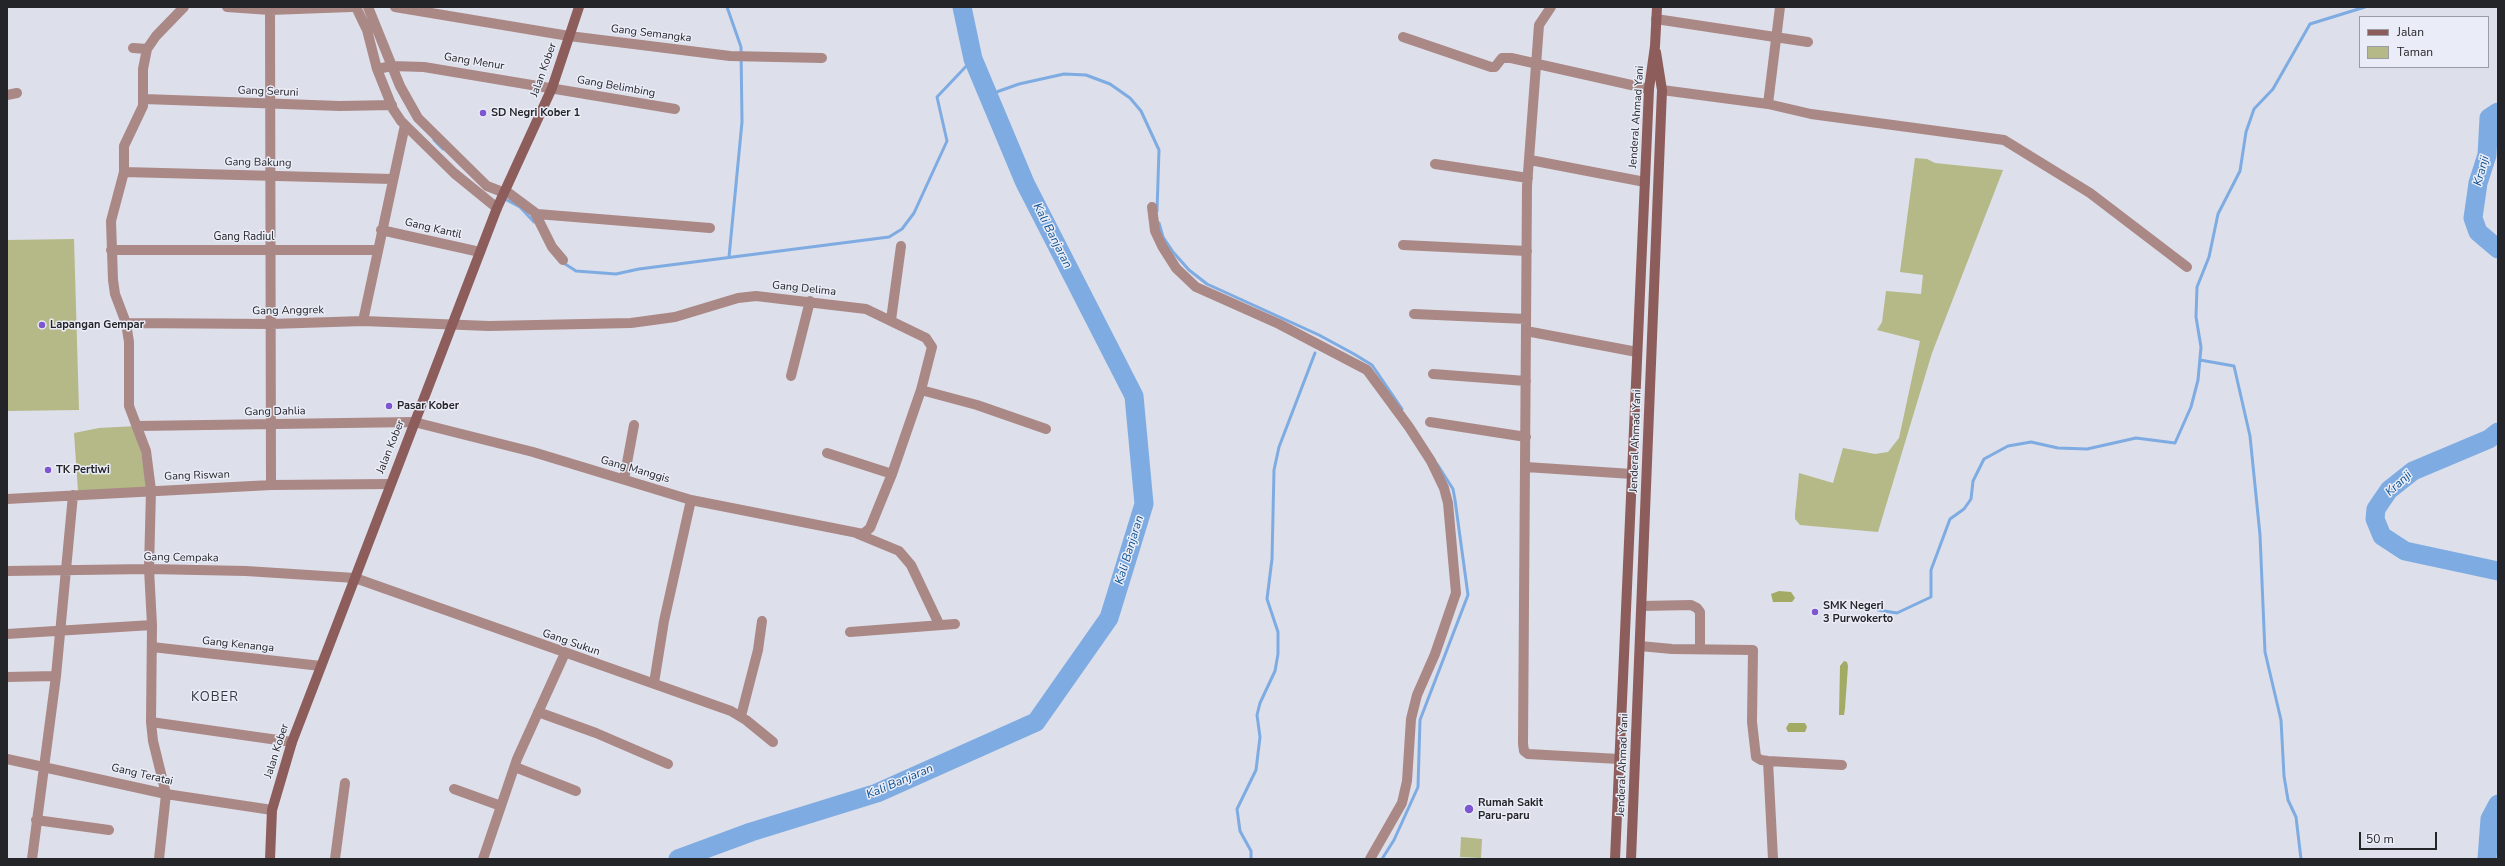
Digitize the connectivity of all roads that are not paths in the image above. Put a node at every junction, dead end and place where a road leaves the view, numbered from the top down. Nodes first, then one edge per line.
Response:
1 (184, 7) edge
2 (227, 7) edge
3 (351, 7) edge
4 (356, 7) edge
5 (368, 7) edge
6 (395, 7) edge
7 (579, 7) edge
8 (1551, 7) edge
9 (1657, 7) edge
10 (1780, 7) edge
11 (270, 8) edge
12 (1656, 19) junction
13 (569, 36) junction
14 (1777, 36) junction
15 (1403, 37) dead end
16 (1808, 42) dead end
17 (1655, 46) junction
18 (133, 48) dead end
19 (147, 49) junction
20 (822, 58) dead end
21 (1535, 65) junction
22 (386, 67) junction
23 (552, 88) junction
24 (1649, 89) junction
25 (1662, 90) junction
26 (144, 100) junction
27 (270, 104) junction
28 (1768, 104) junction
29 (392, 105) junction
30 (675, 109) dead end
31 (405, 125) junction
32 (1530, 160) junction
33 (1435, 164) dead end
34 (124, 172) junction
35 (270, 175) junction
36 (1528, 178) junction
37 (392, 179) junction
38 (1645, 182) junction
39 (502, 198) junction
40 (1152, 207) dead end
41 (535, 213) junction
42 (710, 228) dead end
43 (381, 230) junction
44 (1403, 245) dead end
45 (901, 246) dead end
46 (270, 249) junction
47 (111, 250) junction
48 (376, 250) junction
49 (1527, 251) junction
50 (480, 252) junction
51 (563, 260) dead end
52 (2186, 267) dead end
53 (810, 301) junction
54 (1414, 314) dead end
55 (1526, 319) junction
56 (891, 320) junction
57 (363, 322) junction
58 (126, 323) junction
59 (271, 324) junction
60 (452, 324) junction
61 (1526, 331) junction
62 (1637, 352) junction
63 (1432, 374) dead end
64 (791, 376) dead end
65 (1526, 382) junction
66 (921, 390) junction
67 (414, 422) junction
68 (1430, 422) dead end
69 (271, 424) junction
70 (634, 424) dead end
71 (137, 426) junction
72 (1046, 429) dead end
73 (1526, 437) junction
74 (827, 453) dead end
75 (1526, 467) junction
76 (892, 474) junction
77 (1632, 474) junction
78 (624, 479) junction
79 (389, 484) junction
80 (271, 485) junction
81 (151, 490) junction
82 (73, 496) junction
83 (7, 499) edge
84 (691, 500) junction
85 (855, 534) junction
86 (66, 569) junction
87 (149, 569) junction
88 (7, 571) edge
89 (355, 578) junction
90 (1627, 583) junction
91 (1642, 584) junction
92 (1642, 606) junction
93 (762, 621) dead end
94 (939, 624) junction
95 (955, 624) dead end
96 (152, 625) junction
97 (61, 631) junction
98 (850, 632) dead end
99 (7, 634) edge
100 (1640, 646) junction
101 (152, 647) junction
102 (1700, 649) junction
103 (564, 653) junction
104 (321, 666) junction
105 (56, 676) junction
106 (7, 677) edge
107 (654, 682) junction
108 (538, 712) junction
109 (741, 716) junction
110 (151, 722) junction
111 (1620, 728) junction
112 (1637, 729) junction
113 (292, 742) junction
114 (773, 742) dead end
115 (7, 759) edge
116 (1619, 759) junction
117 (1768, 761) junction
118 (668, 764) dead end
119 (1842, 765) dead end
120 (45, 767) junction
121 (515, 767) junction
122 (345, 783) dead end
123 (454, 789) dead end
124 (576, 790) dead end
125 (166, 794) junction
126 (501, 806) junction
127 (272, 810) junction
128 (36, 820) junction
129 (109, 830) dead end
130 (32, 859) edge
131 (159, 859) edge
132 (270, 859) edge
133 (335, 859) edge
134 (484, 859) edge
135 (1370, 859) edge
136 (1615, 859) edge
137 (1632, 859) edge
138 (1773, 859) edge

1 - 19 street
2 - 11 street
3 - 11 street
4 - 22 street
5 - 22 street
6 - 13 street, Gang Semangka
7 - 13 main road, Jalan Kober
8 - 21 street
9 - 12 main road
10 - 14 street
11 - 27 street
12 - 14 street
12 - 17 main road
13 - 20 street, Gang Semangka
13 - 23 main road, Jalan Kober
14 - 16 street
14 - 28 street
15 - 21 street
17 - 24 main road, Jenderal Ahmad Yani
17 - 25 main road, Jenderal Ahmad Yani
18 - 19 street
19 - 26 street
21 - 24 street
21 - 32 street
22 - 23 street, Gang Menur
22 - 29 street
22 - 39 street
23 - 30 street, Gang Belimbing
23 - 39 main road, Jalan Kober
24 - 38 main road, Jenderal Ahmad Yani
25 - 28 street
25 - 91 main road, Jenderal Ahmad Yani
26 - 27 street, Gang Seruni
26 - 34 street
27 - 29 street, Gang Seruni
27 - 35 street
28 - 52 street
29 - 31 street
31 - 37 street
31 - 39 street
32 - 36 street
32 - 38 street
33 - 36 street
34 - 35 street, Gang Bakung
34 - 47 street
35 - 37 street, Gang Bakung
35 - 46 street
36 - 49 street
37 - 43 street
38 - 62 main road, Jenderal Ahmad Yani
39 - 41 street
39 - 50 main road, Jalan Kober
40 - 135 street
41 - 42 street
41 - 51 street
43 - 48 street
43 - 50 street, Gang Kantil
44 - 49 street
45 - 56 street
46 - 47 street, Gang Radiul
46 - 48 street, Gang Radiul
46 - 59 street
47 - 58 street
48 - 57 street
49 - 55 street
50 - 60 main road, Jalan Kober
53 - 56 street, Gang Delima
53 - 60 street, Gang Delima
53 - 64 street
54 - 55 street
55 - 61 street
56 - 66 street, Gang Delima
57 - 59 street, Gang Anggrek
57 - 60 street, Gang Anggrek
58 - 59 street, Gang Anggrek
58 - 71 street
59 - 69 street
60 - 67 main road, Jalan Kober
61 - 62 street
61 - 65 street
62 - 77 main road, Jenderal Ahmad Yani
63 - 65 street
65 - 73 street
66 - 72 street
66 - 76 street, Gang Delima
67 - 69 street, Gang Dahlia
67 - 78 street, Gang Manggis
67 - 79 main road, Jalan Kober
68 - 73 street
69 - 71 street, Gang Dahlia
69 - 80 street
70 - 78 street
71 - 81 street
73 - 75 street
74 - 76 street
75 - 77 street
75 - 116 street
76 - 85 street, Gang Delima
77 - 90 main road, Jenderal Ahmad Yani
78 - 84 street, Gang Manggis
79 - 80 street, Gang Riswan
79 - 89 main road, Jalan Kober
80 - 81 street, Gang Riswan
81 - 82 street, Gang Riswan
81 - 87 street
82 - 83 street, Gang Riswan
82 - 86 street
84 - 85 street, Gang Manggis
84 - 107 street
85 - 94 street, Gang Manggis
86 - 87 street, Gang Cempaka
86 - 88 street, Gang Cempaka
86 - 97 street
87 - 89 street, Gang Cempaka
87 - 96 street
89 - 103 street, Gang Sukun
89 - 104 main road, Jalan Kober
90 - 91 main road
90 - 111 main road, Jenderal Ahmad Yani
91 - 92 main road, Jenderal Ahmad Yani
92 - 100 main road, Jenderal Ahmad Yani
92 - 102 street
93 - 109 street
94 - 95 street
94 - 98 street
96 - 97 street
96 - 101 street
97 - 99 street
97 - 105 street
100 - 102 street
100 - 112 main road, Jenderal Ahmad Yani
101 - 104 street, Gang Kenanga
101 - 110 street
102 - 117 street
103 - 107 street, Gang Sukun
103 - 108 street
104 - 113 main road, Jalan Kober
105 - 106 street
105 - 120 street
107 - 109 street, Gang Sukun
108 - 118 street
108 - 121 street
109 - 114 street, Gang Sukun
110 - 113 street
110 - 125 street
111 - 112 main road
111 - 116 main road, Jenderal Ahmad Yani
112 - 137 main road, Jenderal Ahmad Yani
113 - 127 main road, Jalan Kober
115 - 120 street, Gang Teratai
116 - 136 main road, Jenderal Ahmad Yani
117 - 119 street
117 - 138 street
120 - 125 street, Gang Teratai
120 - 128 street
121 - 124 street
121 - 126 street
122 - 133 street
123 - 126 street
125 - 127 street, Gang Teratai
125 - 131 street
126 - 134 street
127 - 132 main road, Jalan Kober
128 - 129 street
128 - 130 street

